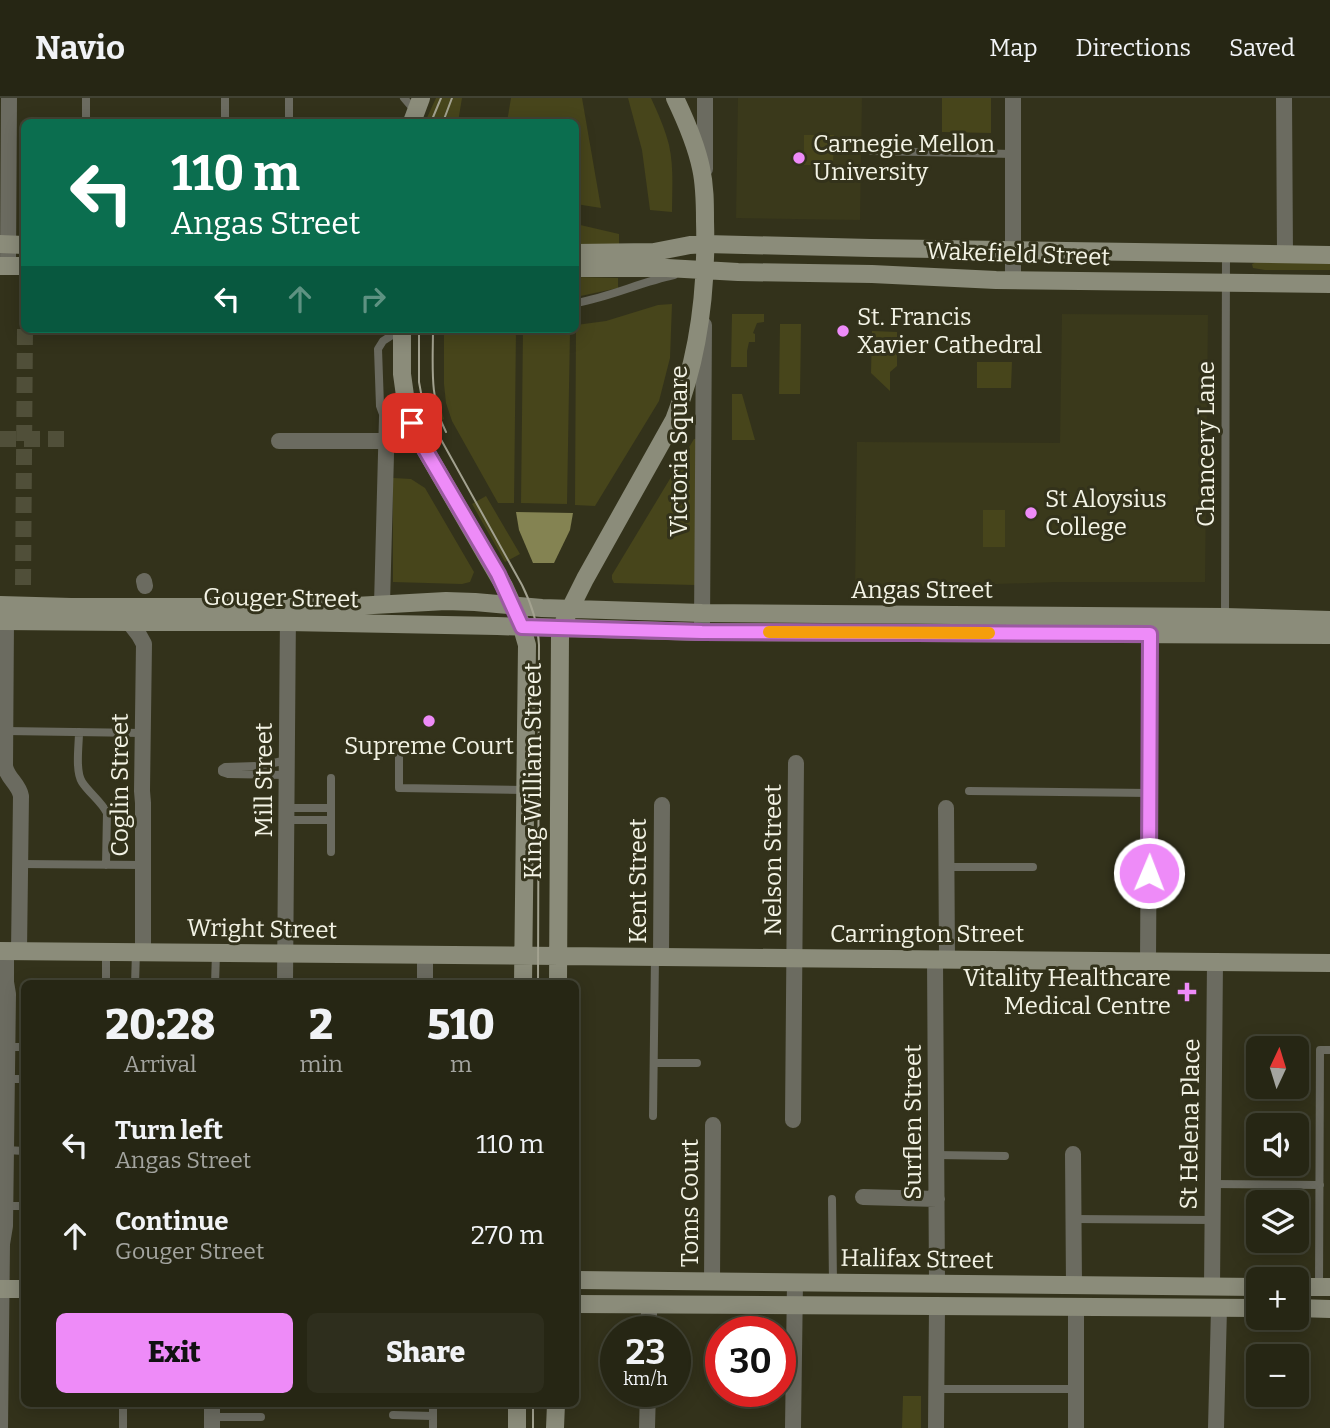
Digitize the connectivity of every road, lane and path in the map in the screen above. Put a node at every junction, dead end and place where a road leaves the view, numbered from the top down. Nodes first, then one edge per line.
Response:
1 (9, 98) edge
2 (86, 98) edge
3 (225, 98) edge
4 (289, 98) edge
5 (676, 98) edge
6 (705, 98) edge
7 (1013, 98) edge
8 (1284, 98) edge
9 (86, 119) edge
10 (225, 119) edge
11 (289, 119) edge
12 (872, 151) dead end
13 (1013, 154) junction
14 (705, 185) junction
15 (706, 244) junction
16 (11, 245) edge
17 (1013, 250) junction
18 (579, 253) edge
19 (1226, 253) junction
20 (1284, 254) junction
21 (1330, 255) edge
22 (11, 266) edge
23 (579, 268) edge
24 (705, 270) junction
25 (1013, 280) junction
26 (1226, 283) junction
27 (1330, 284) edge
28 (579, 302) edge
29 (396, 333) edge
30 (402, 333) edge
31 (404, 399) junction
32 (387, 420) junction
33 (674, 420) joint
34 (419, 439) junction
35 (279, 441) dead end
36 (381, 441) dead end
37 (382, 604) junction
38 (513, 606) junction
39 (570, 609) junction
40 (702, 612) junction
41 (288, 614) junction
42 (2, 615) edge
43 (1330, 620) edge
44 (129, 622) junction
45 (423, 625) junction
46 (1225, 626) junction
47 (522, 627) junction
48 (561, 628) junction
49 (702, 632) junction
50 (1150, 634) junction
51 (1330, 635) edge
52 (6, 731) junction
53 (79, 732) junction
54 (142, 733) junction
55 (399, 755) dead end
56 (796, 763) dead end
57 (287, 767) junction
58 (331, 778) dead end
59 (526, 790) junction
60 (969, 791) dead end
61 (1150, 793) junction
62 (662, 805) dead end
63 (331, 808) junction
64 (946, 808) dead end
65 (287, 814) junction
66 (331, 820) junction
67 (331, 852) dead end
68 (20, 864) junction
69 (106, 865) junction
70 (143, 865) junction
71 (946, 867) junction
72 (1033, 867) dead end
73 (8, 951) edge
74 (106, 952) junction
75 (139, 952) junction
76 (216, 953) junction
77 (285, 953) junction
78 (425, 955) junction
79 (524, 956) junction
80 (558, 956) junction
81 (658, 957) junction
82 (795, 958) junction
83 (941, 959) junction
84 (1148, 961) junction
85 (1215, 962) junction
86 (1330, 963) edge
87 (106, 980) edge
88 (136, 980) edge
89 (215, 980) edge
90 (285, 980) edge
91 (425, 980) edge
92 (523, 980) edge
93 (558, 980) edge
94 (7, 1047) junction
95 (21, 1047) edge
96 (1330, 1050) edge
97 (654, 1063) junction
98 (697, 1063) dead end
99 (7, 1079) junction
100 (21, 1079) edge
101 (653, 1116) dead end
102 (793, 1119) dead end
103 (713, 1125) dead end
104 (6, 1150) junction
105 (21, 1151) edge
106 (1073, 1154) dead end
107 (936, 1156) junction
108 (1004, 1156) dead end
109 (1212, 1184) junction
110 (1320, 1185) junction
111 (863, 1197) dead end
112 (832, 1199) dead end
113 (937, 1199) junction
114 (5, 1206) junction
115 (21, 1206) edge
116 (1074, 1219) junction
117 (1212, 1220) junction
118 (579, 1280) edge
119 (712, 1282) junction
120 (795, 1282) junction
121 (833, 1283) junction
122 (937, 1284) junction
123 (1075, 1285) junction
124 (1212, 1286) junction
125 (1246, 1287) edge
126 (1324, 1287) edge
127 (1, 1289) edge
128 (21, 1289) edge
129 (579, 1304) edge
130 (649, 1305) junction
131 (794, 1305) junction
132 (937, 1306) junction
133 (1076, 1308) junction
134 (1219, 1308) junction
135 (1246, 1308) edge
136 (1309, 1308) edge
137 (1330, 1308) edge
138 (649, 1316) edge
139 (0, 1381) edge
140 (936, 1389) junction
141 (1076, 1389) junction
142 (123, 1407) edge
143 (433, 1407) edge
144 (517, 1407) edge
145 (556, 1407) edge
146 (648, 1407) edge
147 (0, 1410) edge
148 (393, 1415) dead end
149 (212, 1416) edge
150 (433, 1416) junction
151 (261, 1417) dead end
152 (1, 1428) edge
153 (123, 1428) edge
154 (433, 1428) edge
155 (517, 1428) edge
156 (555, 1428) edge
157 (647, 1428) edge
158 (793, 1428) edge
159 (936, 1428) edge
160 (1076, 1428) edge
161 (1216, 1428) edge

1 - 16 street
2 - 9 lane
3 - 10 lane
4 - 11 lane
5 - 14 street, Victoria Square
6 - 14 street, Victoria Square
7 - 13 street
8 - 20 street
12 - 13 lane
13 - 17 street
14 - 15 street, Victoria Square
15 - 17 street, Wakefield Street
15 - 18 street
15 - 24 street, Victoria Square
16 - 22 street
17 - 19 street, Wakefield Street
17 - 25 street
19 - 20 street, Wakefield Street
19 - 26 lane, Chancery Lane
20 - 21 street, Wakefield Street
23 - 24 street
24 - 25 street, Wakefield Street
24 - 28 lane
24 - 33 street, Victoria Square
24 - 40 street, Victoria Square
25 - 26 street, Wakefield Street
26 - 27 street, Wakefield Street
26 - 46 lane, Chancery Lane
29 - 32 lane
30 - 31 street
31 - 32 street
31 - 34 street
32 - 34 lane
32 - 37 street
33 - 39 street, King William Street
34 - 38 street
35 - 36 street
37 - 38 street, Gouger Street
37 - 41 street, Gouger Street
37 - 45 street
38 - 39 street, Angas Street
38 - 47 street
39 - 40 street, Angas Street
39 - 48 street, King William Street
40 - 46 street, Angas Street
40 - 49 street, Victoria Square
41 - 42 street, Gouger Street
41 - 44 street, Gouger Street
41 - 45 street, Gouger Street
41 - 57 street, Mill Street
42 - 44 street, Gouger Street
42 - 52 street
43 - 46 street, Angas Street
44 - 54 street, Coglin Street
45 - 47 street, Gouger Street
46 - 50 street, Angas Street
46 - 51 street, Angas Street
47 - 48 street, Gouger Street
47 - 59 street, King William Street
48 - 49 street, Angas Street
48 - 80 street, King William Street
49 - 50 street, Angas Street
50 - 61 street
52 - 53 lane
52 - 68 street
53 - 54 lane
53 - 69 lane, Coglin Street
54 - 70 street, Coglin Street
55 - 59 lane
56 - 82 street, Nelson Street
57 - 57 lane
57 - 65 street, Mill Street
58 - 63 lane
59 - 79 street, King William Street
60 - 61 lane
61 - 84 street
62 - 81 street, Kent Street
63 - 65 lane
63 - 66 lane
64 - 71 street, Surflen Street
65 - 66 lane
65 - 77 street, Mill Street
66 - 67 lane
68 - 69 lane
68 - 73 street
69 - 70 lane
70 - 75 street, Coglin Street
71 - 72 lane
71 - 83 street, Surflen Street
73 - 74 street, Wright Street
73 - 94 street
74 - 75 street, Wright Street
74 - 87 lane
75 - 76 street, Wright Street
75 - 88 lane
76 - 77 street, Wright Street
76 - 89 lane
77 - 78 street, Wright Street
77 - 90 street, Mill Street
78 - 79 street, Wright Street
78 - 91 street
79 - 80 street, Carrington Street
79 - 92 street, King William Street
80 - 81 street, Carrington Street
80 - 93 street, King William Street
81 - 82 street, Carrington Street
81 - 97 lane
82 - 83 street, Carrington Street
82 - 102 street, Nelson Street
83 - 84 street, Carrington Street
83 - 107 street, Surflen Street
84 - 85 street, Carrington Street
85 - 86 street, Carrington Street
85 - 109 street, St Helena Place
94 - 95 lane
94 - 99 street
96 - 110 lane
97 - 98 lane
97 - 101 lane
99 - 100 lane
99 - 104 street
103 - 119 street, Toms Court
104 - 105 lane
104 - 114 street
106 - 116 street
107 - 108 lane
107 - 113 street, Surflen Street
109 - 110 lane
109 - 117 street, St Helena Place
110 - 126 lane
111 - 113 street
112 - 121 lane
113 - 122 street, Surflen Street
114 - 115 lane
114 - 127 street
116 - 117 lane
116 - 123 street
117 - 124 street, St Helena Place
118 - 119 street, Halifax Street
119 - 120 street, Halifax Street
120 - 121 street, Halifax Street
120 - 131 street
121 - 122 street, Halifax Street
122 - 123 street, Halifax Street
123 - 124 street, Halifax Street
123 - 133 street
124 - 125 street, Halifax Street
127 - 128 street
127 - 139 street
129 - 130 street, Halifax Street
130 - 131 street, Halifax Street
130 - 138 street
131 - 132 street, Halifax Street
131 - 158 street
132 - 133 street, Halifax Street
132 - 140 street
133 - 134 street, Halifax Street
133 - 141 street
134 - 135 street, Halifax Street
134 - 161 street
136 - 137 street
139 - 147 street
140 - 141 lane
140 - 159 street
141 - 160 street
142 - 153 lane
143 - 150 lane
144 - 155 street
145 - 156 street
146 - 157 street
147 - 152 street
148 - 150 lane
149 - 151 lane
150 - 154 lane

